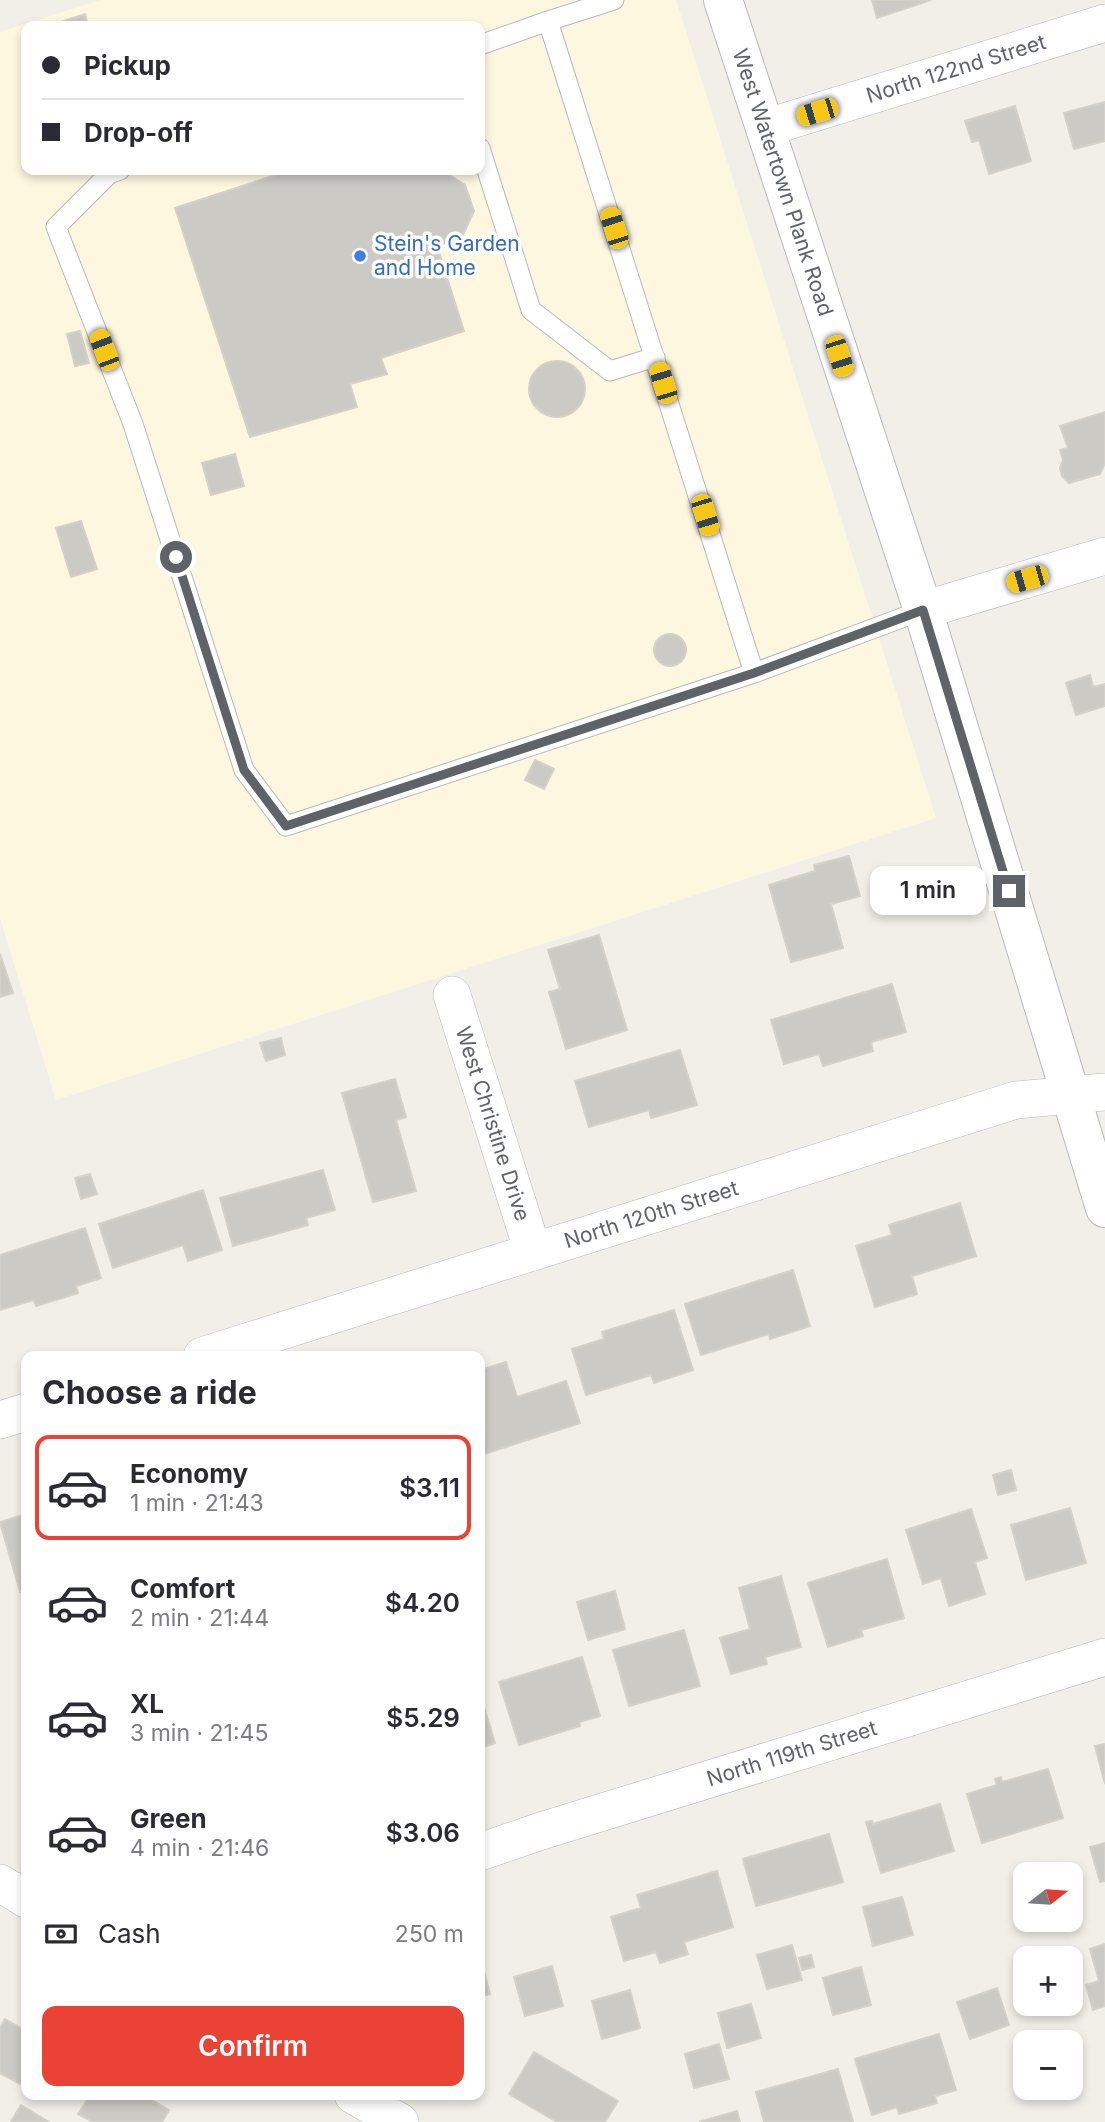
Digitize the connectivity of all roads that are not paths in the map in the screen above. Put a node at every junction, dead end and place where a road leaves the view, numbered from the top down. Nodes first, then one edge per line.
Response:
1 (614, 0) edge
2 (723, 0) edge
3 (548, 21) junction
4 (1105, 23) edge
5 (485, 43) edge
6 (765, 128) junction
7 (485, 164) edge
8 (108, 175) edge
9 (655, 357) junction
10 (1105, 555) edge
11 (923, 610) junction
12 (754, 673) junction
13 (452, 995) dead end
14 (1088, 1094) edge
15 (1105, 1208) edge
16 (533, 1252) junction
17 (218, 1351) edge
18 (21, 1414) edge
19 (0, 1420) edge
20 (1105, 1657) edge
21 (485, 1850) edge
22 (0, 1883) edge
23 (21, 1896) edge
24 (362, 2100) edge
25 (400, 2122) edge

1 - 3 lane
2 - 6 street, West Watertown Plank Road
3 - 5 lane
3 - 9 lane
4 - 6 street, North 122nd Street
6 - 11 street, West Watertown Plank Road
7 - 9 lane
8 - 12 lane
9 - 12 lane
10 - 11 street
11 - 12 lane
11 - 14 street, West Watertown Plank Road
13 - 16 street, West Christine Drive
14 - 15 street, West Watertown Plank Road
14 - 16 street, North 120th Street
16 - 17 street, North 120th Street
18 - 19 street
20 - 21 street, North 119th Street
22 - 23 street
24 - 25 street

